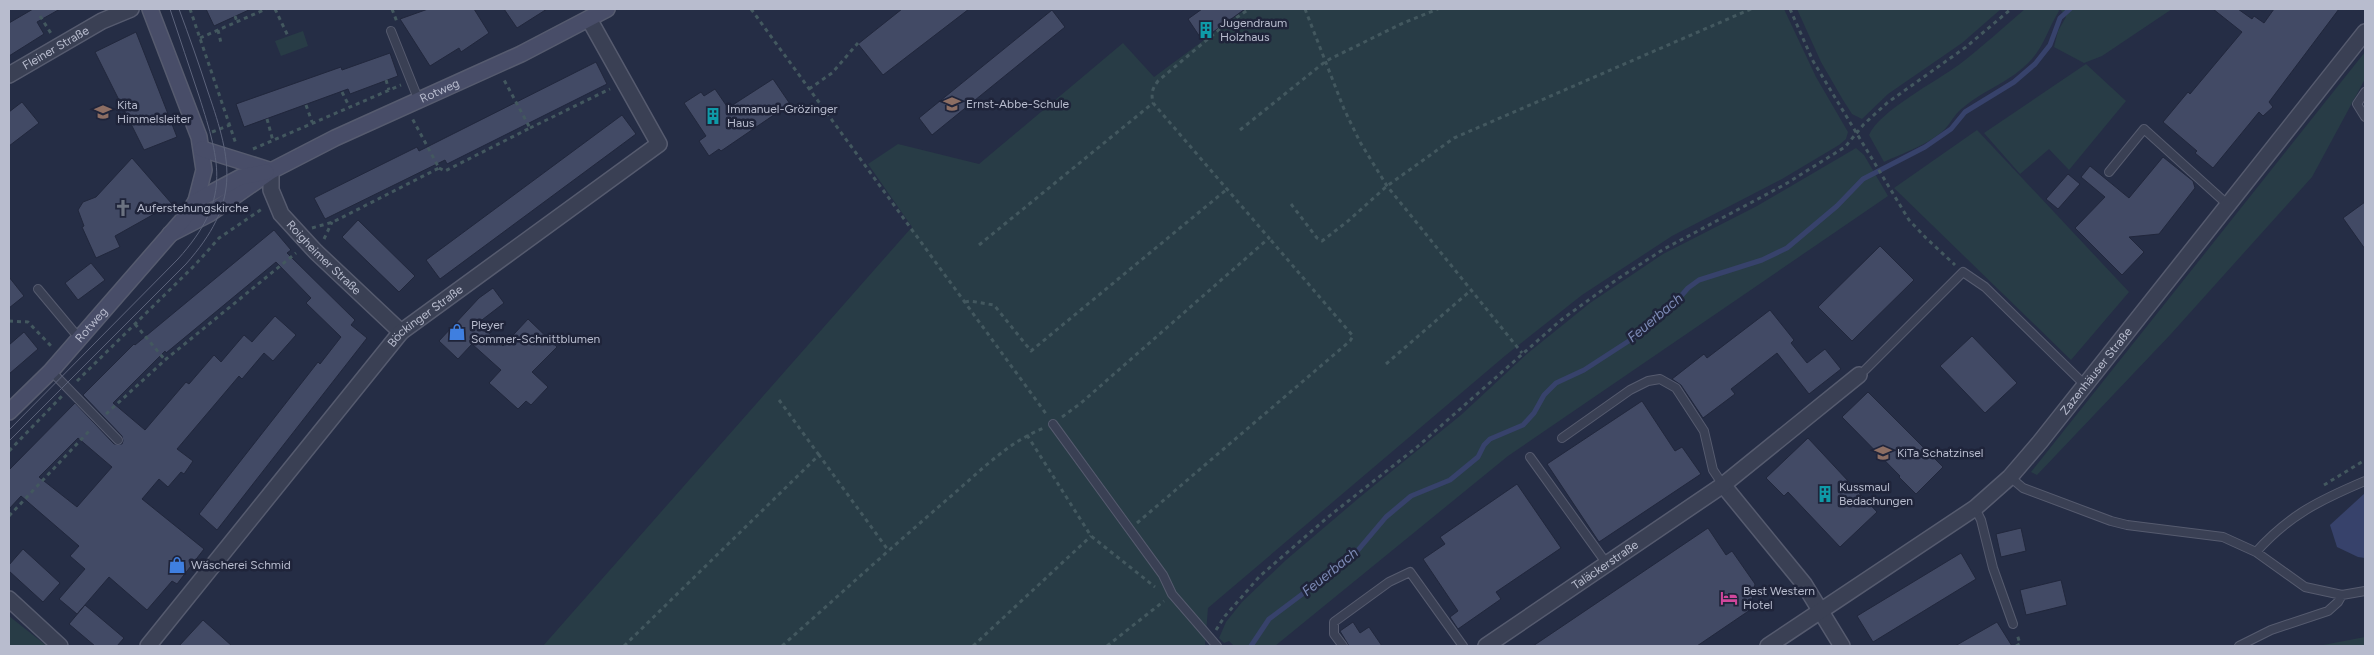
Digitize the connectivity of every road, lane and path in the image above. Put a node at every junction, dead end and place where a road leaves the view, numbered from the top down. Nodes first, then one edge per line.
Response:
1 (131, 9) edge
2 (150, 9) edge
3 (190, 9) edge
4 (266, 9) edge
5 (275, 9) edge
6 (607, 9) edge
7 (751, 9) edge
8 (1250, 9) edge
9 (1305, 9) edge
10 (1438, 9) edge
11 (1751, 9) edge
12 (1790, 9) edge
13 (2011, 9) edge
14 (235, 16) dead end
15 (589, 19) junction
16 (237, 22) junction
17 (218, 30) junction
18 (391, 31) dead end
19 (2365, 32) edge
20 (288, 36) dead end
21 (200, 38) junction
22 (858, 42) dead end
23 (221, 43) dead end
24 (1326, 61) junction
25 (496, 66) junction
26 (9, 75) edge
27 (386, 80) dead end
28 (410, 81) junction
29 (626, 82) junction
30 (808, 89) junction
31 (390, 90) junction
32 (342, 92) dead end
33 (2365, 92) edge
34 (1153, 103) junction
35 (413, 104) junction
36 (306, 105) dead end
37 (349, 106) junction
38 (2365, 118) edge
39 (267, 119) dead end
40 (312, 122) junction
41 (530, 128) junction
42 (1240, 130) dead end
43 (1857, 134) junction
44 (273, 141) junction
45 (202, 149) junction
46 (238, 154) junction
47 (439, 168) junction
48 (271, 171) junction
49 (2109, 172) dead end
50 (1387, 186) junction
51 (246, 190) junction
52 (1226, 190) junction
53 (196, 201) junction
54 (1291, 204) dead end
55 (2228, 204) junction
56 (170, 234) junction
57 (303, 238) junction
58 (1269, 238) junction
59 (979, 245) dead end
60 (1963, 272) junction
61 (38, 289) dead end
62 (1470, 291) junction
63 (964, 302) junction
64 (9, 321) edge
65 (135, 324) junction
66 (401, 332) junction
67 (79, 338) junction
68 (54, 349) dead end
69 (1522, 353) junction
70 (165, 360) junction
71 (1386, 364) dead end
72 (51, 371) junction
73 (1862, 373) joint
74 (2085, 385) junction
75 (68, 389) junction
76 (779, 400) dead end
77 (9, 412) edge
78 (99, 421) junction
79 (1053, 424) junction
80 (1027, 434) junction
81 (1562, 438) dead end
82 (118, 440) dead end
83 (9, 451) edge
84 (819, 456) junction
85 (1530, 457) dead end
86 (2010, 478) junction
87 (2365, 481) edge
88 (1723, 484) junction
89 (1975, 508) junction
90 (9, 516) edge
91 (1129, 530) junction
92 (1090, 536) junction
93 (888, 550) junction
94 (2256, 552) junction
95 (1607, 564) junction
96 (2365, 591) edge
97 (1172, 594) junction
98 (2342, 595) junction
99 (9, 599) edge
100 (1821, 611) junction
101 (2013, 624) dead end
102 (1211, 639) junction
103 (60, 646) edge
104 (148, 646) edge
105 (624, 646) edge
106 (782, 646) edge
107 (972, 646) edge
108 (1107, 646) edge
109 (1216, 646) edge
110 (1343, 646) edge
111 (1463, 646) edge
112 (1486, 646) edge
113 (1768, 646) edge
114 (1842, 646) edge
115 (2239, 646) edge

1 - 26 street, Fleiner Straße
2 - 45 main road
3 - 21 path
4 - 16 path
5 - 20 path
6 - 15 main road, Rotweg
7 - 30 path
8 - 34 path
9 - 24 path
10 - 24 path
11 - 50 path
12 - 43 path
13 - 43 path
14 - 16 path
15 - 25 main road, Rotweg
15 - 29 street, Böckinger Straße
16 - 17 path
17 - 21 path
17 - 23 path
18 - 28 lane
19 - 55 street, Zazenhäuser Straße
21 - 46 path
22 - 30 path
24 - 42 path
24 - 50 path
25 - 35 main road, Rotweg
25 - 41 path
27 - 31 path
28 - 31 path
28 - 35 lane
29 - 41 path
29 - 66 street, Böckinger Straße
30 - 63 path
31 - 37 path
32 - 37 path
33 - 38 lane
34 - 52 path
34 - 59 path
35 - 47 path
35 - 48 main road, Rotweg
36 - 40 path
37 - 40 path
39 - 44 path
40 - 44 path
41 - 47 path
43 - 60 path
43 - 69 path
44 - 46 path
45 - 46 main road
45 - 53 main road
46 - 48 main road
47 - 57 path
48 - 51 main road, Rotweg
48 - 53 main road, Rotweg
48 - 57 street, Roigheimer Straße
49 - 55 lane
50 - 54 path
50 - 62 path
51 - 56 main road, Rotweg
51 - 65 path
52 - 58 path
52 - 63 path
53 - 56 main road, Rotweg
55 - 74 street, Zazenhäuser Straße
56 - 67 main road, Rotweg
57 - 66 street, Roigheimer Straße
57 - 70 path
58 - 79 path
58 - 91 path
60 - 73 lane
60 - 74 lane
61 - 67 lane
62 - 69 path
62 - 71 path
63 - 79 path
64 - 68 path
65 - 70 path
65 - 75 path
66 - 104 street, Böckinger Straße
67 - 72 main road, Rotweg
69 - 102 path
70 - 78 path
72 - 75 lane
72 - 77 main road, Rotweg
73 - 88 street, Taläckerstraße
74 - 86 street, Zazenhäuser Straße
75 - 78 lane
75 - 83 path
76 - 84 path
78 - 82 lane
78 - 90 path
79 - 80 path
79 - 91 lane
80 - 92 path
80 - 93 path
81 - 88 lane
84 - 93 path
84 - 105 path
85 - 95 lane
86 - 89 street, Zazenhäuser Straße
86 - 94 lane
87 - 94 lane
88 - 95 street, Taläckerstraße
88 - 100 street
89 - 100 street, Zazenhäuser Straße
89 - 101 lane
91 - 97 lane
92 - 97 path
92 - 107 path
93 - 106 path
94 - 98 lane
95 - 112 street, Taläckerstraße
96 - 98 lane
97 - 102 lane
97 - 108 path
98 - 115 lane
99 - 103 street
100 - 113 street, Zazenhäuser Straße
100 - 114 street
102 - 109 lane
110 - 111 lane

